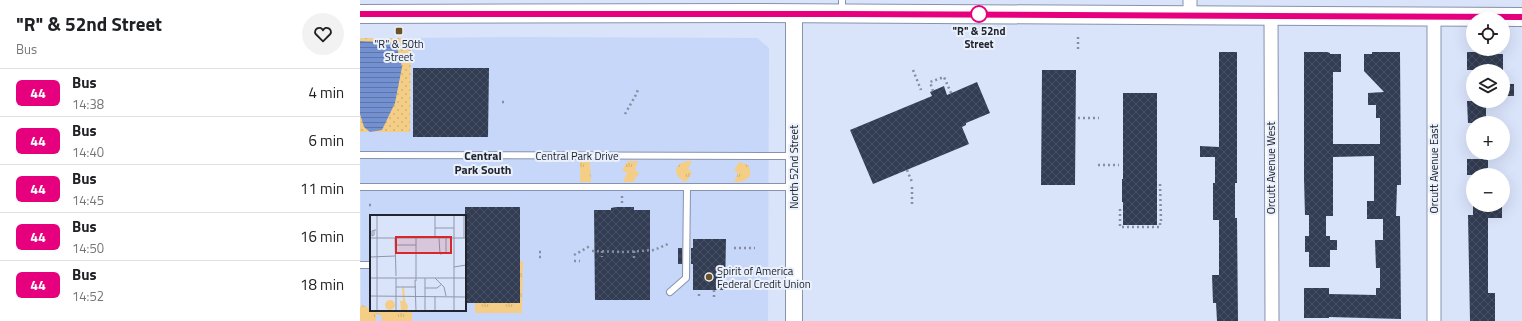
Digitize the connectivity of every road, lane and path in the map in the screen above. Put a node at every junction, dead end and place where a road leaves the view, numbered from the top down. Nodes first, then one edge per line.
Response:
1 (842, 7) edge
2 (1190, 8) edge
3 (360, 14) edge
4 (794, 14) junction
5 (1271, 16) junction
6 (1434, 16) junction
7 (1522, 16) edge
8 (1078, 37) dead end
9 (1078, 52) dead end
10 (913, 70) dead end
11 (638, 88) dead end
12 (921, 90) dead end
13 (933, 91) dead end
14 (951, 93) dead end
15 (502, 102) dead end
16 (507, 102) dead end
17 (625, 114) dead end
18 (1078, 118) dead end
19 (1099, 118) dead end
20 (360, 155) edge
21 (794, 156) junction
22 (1098, 165) dead end
23 (1119, 165) dead end
24 (907, 170) dead end
25 (912, 182) dead end
26 (1160, 183) dead end
27 (360, 187) edge
28 (794, 187) junction
29 (912, 187) dead end
30 (687, 188) junction
31 (622, 192) dead end
32 (374, 204) dead end
33 (369, 205) dead end
34 (622, 205) dead end
35 (912, 205) dead end
36 (1120, 209) dead end
37 (670, 242) dead end
38 (590, 246) dead end
39 (734, 248) dead end
40 (754, 248) dead end
41 (592, 251) dead end
42 (602, 251) junction
43 (634, 251) junction
44 (574, 255) dead end
45 (539, 257) dead end
46 (542, 257) dead end
47 (602, 257) dead end
48 (634, 259) dead end
49 (574, 261) dead end
50 (580, 261) dead end
51 (360, 265) edge
52 (369, 265) dead end
53 (714, 290) dead end
54 (670, 292) dead end
55 (699, 294) dead end
56 (699, 297) dead end
57 (714, 297) dead end
58 (794, 321) edge
59 (1272, 321) edge
60 (1434, 321) edge

1 - 2 main road
1 - 4 main road
2 - 5 main road
3 - 4 main road
4 - 21 street, North 52nd Street
5 - 6 main road
5 - 59 street, Orcutt Avenue West
6 - 7 main road
6 - 60 street, Orcutt Avenue East
8 - 9 path
10 - 12 path
11 - 17 path
13 - 14 path
15 - 16 path
18 - 19 path
20 - 21 lane, Central Park Drive
21 - 28 street, North 52nd Street
22 - 23 path
24 - 25 path
26 - 36 path
27 - 30 lane
28 - 30 lane
28 - 58 street, North 52nd Street
29 - 35 path
30 - 54 lane
31 - 34 path
32 - 33 path
37 - 43 path
38 - 44 path
39 - 40 path
41 - 42 path
42 - 43 path
42 - 47 path
43 - 48 path
45 - 46 path
49 - 50 path
51 - 52 lane
53 - 57 path
55 - 56 path

